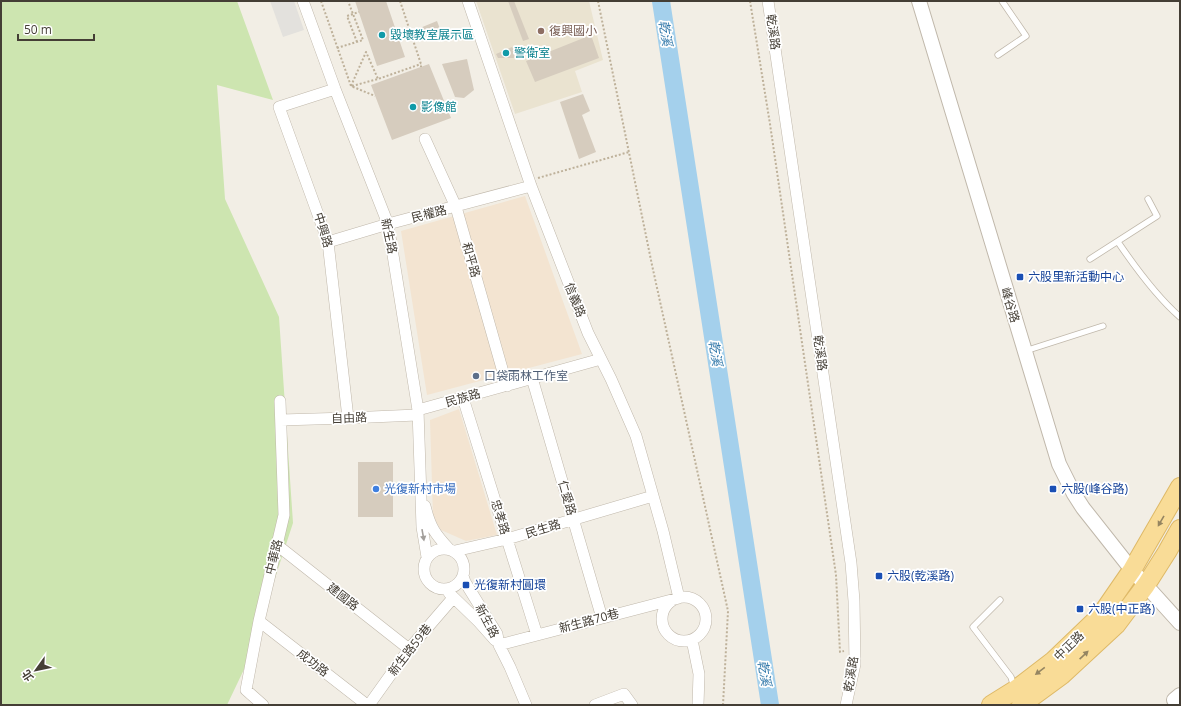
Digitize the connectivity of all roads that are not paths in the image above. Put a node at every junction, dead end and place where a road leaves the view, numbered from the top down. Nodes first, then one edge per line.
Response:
1 (303, 1) edge
2 (468, 1) edge
3 (768, 1) edge
4 (919, 1) edge
5 (1002, 1) edge
6 (998, 55) dead end
7 (335, 89) junction
8 (425, 139) dead end
9 (530, 184) junction
10 (1148, 199) dead end
11 (456, 207) junction
12 (388, 224) junction
13 (328, 242) junction
14 (1118, 242) junction
15 (1090, 259) dead end
16 (1180, 317) edge
17 (1103, 326) dead end
18 (1024, 351) junction
19 (601, 358) junction
20 (532, 378) junction
21 (506, 386) junction
22 (463, 398) junction
23 (280, 401) dead end
24 (418, 413) junction
25 (348, 418) junction
26 (281, 420) junction
27 (421, 484) junction
28 (1180, 487) edge
29 (653, 496) junction
30 (573, 520) junction
31 (1180, 529) edge
32 (507, 539) junction
33 (277, 545) junction
34 (452, 550) junction
35 (427, 557) junction
36 (1132, 570) junction
37 (463, 576) junction
38 (1146, 585) junction
39 (446, 589) junction
40 (453, 598) junction
41 (679, 598) junction
42 (1000, 600) dead end
43 (602, 618) junction
44 (259, 621) junction
45 (1180, 623) edge
46 (537, 635) junction
47 (692, 640) junction
48 (499, 645) junction
49 (409, 649) junction
50 (1018, 697) edge
51 (263, 705) edge
52 (368, 705) edge
53 (526, 705) edge
54 (595, 705) edge
55 (632, 705) edge
56 (698, 705) edge
57 (846, 705) edge
58 (991, 705) edge

1 - 7 street, 新生路
2 - 9 street, 信義路
3 - 57 street, 乾溪路
4 - 18 street, 峰谷路
5 - 6 lane
7 - 12 street, 新生路
7 - 13 street, 中興路
8 - 11 street, 和平路
9 - 11 street, 民權路
9 - 19 street, 信義路
10 - 14 lane
11 - 12 street, 民權路
11 - 21 street, 和平路
12 - 13 street, 民權路
12 - 24 street, 新生路
13 - 25 street, 中興路
14 - 15 lane
14 - 16 lane
17 - 18 lane
18 - 36 street, 峰谷路
19 - 20 street, 民族路
19 - 29 street, 信義路
20 - 21 street, 民族路
20 - 30 street, 仁愛路
21 - 22 street, 民族路
22 - 24 street, 民族路
22 - 32 street, 忠孝路
23 - 26 street, 中華路
24 - 25 street, 自由路
24 - 27 street, 新生路
25 - 26 street, 自由路
26 - 33 street, 中華路
27 - 34 street, 新生路
27 -> 35 street, 新生路
28 -> 36 main road, 中正路
29 - 30 street, 民生路
29 - 41 street, 信義路
30 - 32 street, 民生路
30 - 43 street, 仁愛路
31 - 38 main road, 中正路
32 - 34 street, 民生路
32 - 46 street, 忠孝路
33 - 44 street, 中華路
33 - 49 street, 建國路
34 - 35 street
34 - 37 street, 新生路
35 - 39 street, 新生路
36 - 38 street, 峰谷路
36 -> 50 main road, 中正路
37 - 39 street
37 - 48 street, 新生路
38 - 45 street, 峰谷路
50 -> 38 main road, 中正路
39 - 40 street, 新生路
40 - 48 street, 新生路
40 - 49 street, 新生路59巷
41 - 43 street, 新生路70巷
41 - 47 street
41 - 47 street
42 - 50 lane
43 - 46 street, 新生路70巷
44 - 51 street, 中華路
44 - 52 street, 成功路
46 - 48 street, 新生路70巷
47 - 56 street
48 - 53 street, 新生路
49 - 52 street, 新生路59巷
50 - 58 main road, 中正路
54 - 55 street

